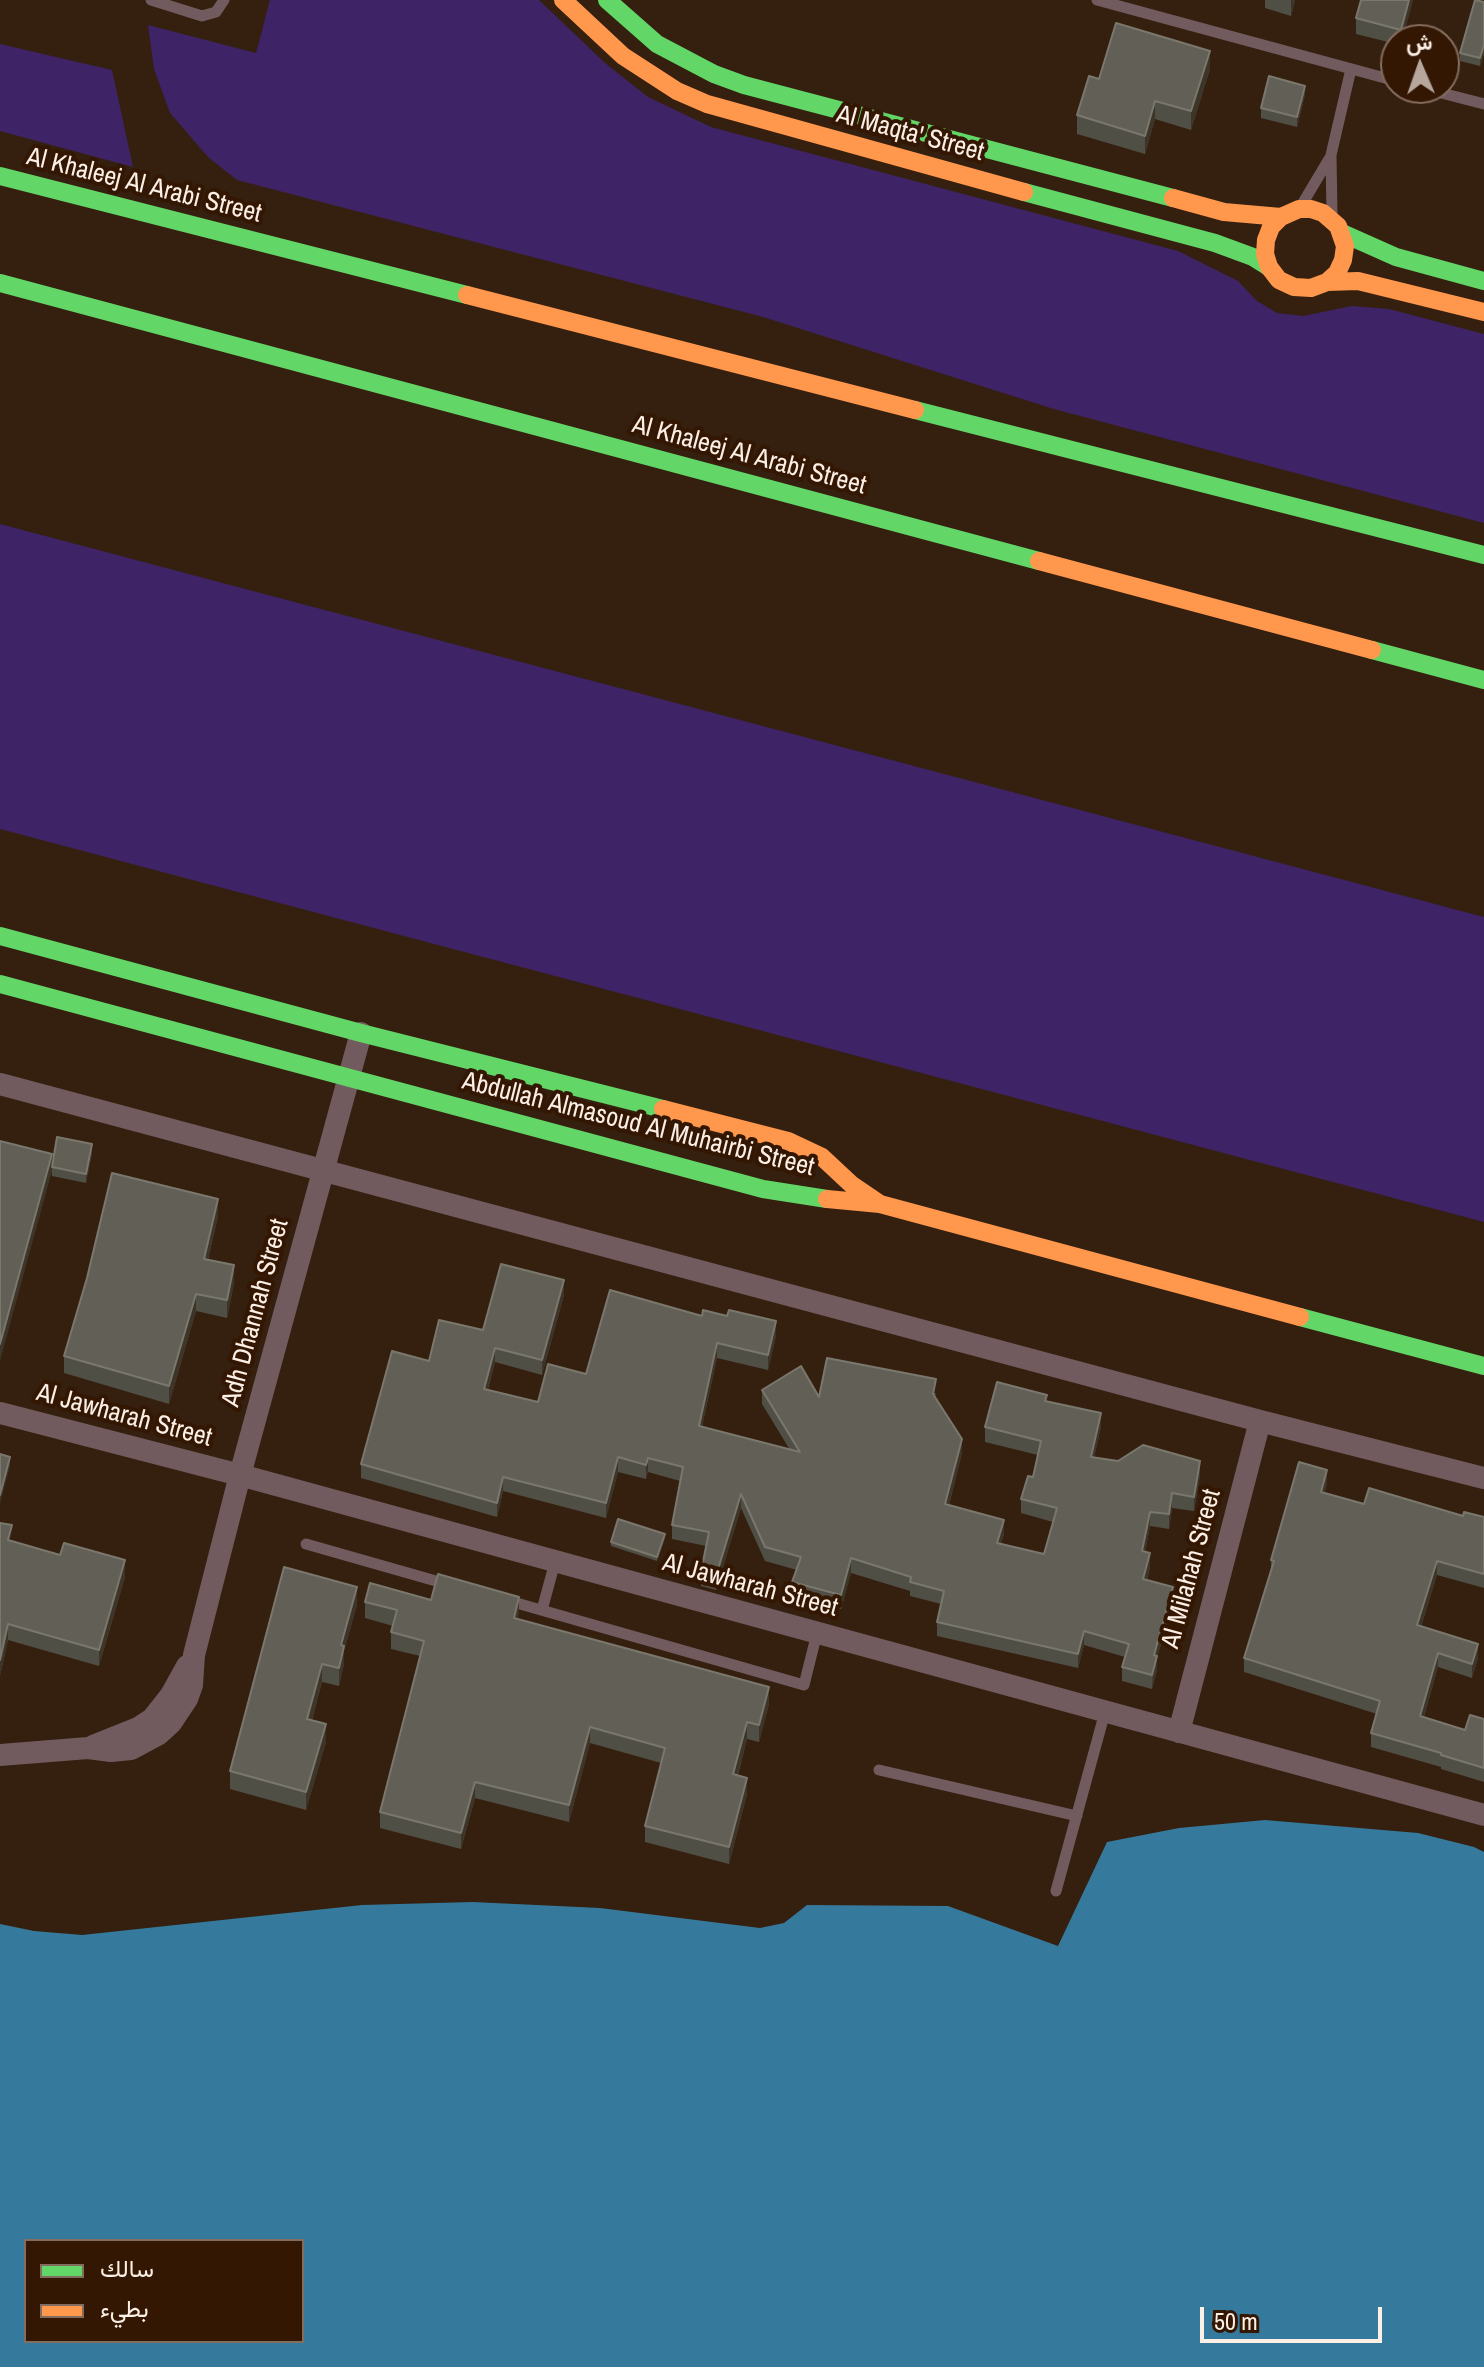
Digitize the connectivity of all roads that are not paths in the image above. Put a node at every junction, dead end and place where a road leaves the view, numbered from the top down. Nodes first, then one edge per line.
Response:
1 (151, 0) edge
2 (224, 0) edge
3 (563, 0) edge
4 (607, 0) edge
5 (1097, 0) edge
6 (1351, 69) junction
7 (1380, 77) edge
8 (1460, 98) edge
9 (1484, 104) edge
10 (1331, 155) junction
11 (0, 176) edge
12 (1299, 209) junction
13 (1281, 217) junction
14 (1337, 227) junction
15 (1269, 267) junction
16 (1484, 281) edge
17 (1327, 282) junction
18 (0, 283) edge
19 (1484, 312) edge
20 (1484, 555) edge
21 (1484, 680) edge
22 (0, 936) edge
23 (0, 984) edge
24 (361, 1033) junction
25 (350, 1076) junction
26 (0, 1084) edge
27 (772, 1136) junction
28 (324, 1171) junction
29 (745, 1184) junction
30 (880, 1204) junction
31 (1484, 1366) edge
32 (0, 1413) edge
33 (1260, 1421) junction
34 (240, 1475) junction
35 (1484, 1478) edge
36 (306, 1544) dead end
37 (555, 1562) junction
38 (468, 1590) edge
39 (498, 1598) edge
40 (542, 1610) junction
41 (817, 1633) junction
42 (1105, 1712) junction
43 (1179, 1732) junction
44 (0, 1755) edge
45 (879, 1770) dead end
46 (1484, 1815) edge
47 (1077, 1816) junction
48 (1056, 1891) dead end

1 - 2 lane
3 - 15 main road, Al Maqta' Street
4 - 13 main road, Al Maqta' Street
5 - 6 lane
6 - 7 lane
6 - 10 lane
8 - 9 lane
10 - 12 lane
10 - 14 lane
11 - 20 main road, Al Khaleej Al Arabi Street
12 - 13 main road
12 - 14 main road
13 - 15 main road
14 - 16 main road
14 - 17 main road
15 - 17 main road
17 - 19 main road
18 - 21 main road, Al Khaleej Al Arabi Street
22 - 24 main road, Abdullah Almasoud Al Muhairbi Street
23 - 25 main road, Abdullah Almasoud Al Muhairbi Street
24 - 25 street, Adh Dhannah Street
24 - 27 main road, Abdullah Almasoud Al Muhairbi Street
25 - 28 street, Adh Dhannah Street
25 - 29 main road, Abdullah Almasoud Al Muhairbi Street
26 - 28 street
27 - 29 main road
27 - 30 main road, Abdullah Almasoud Al Muhairbi Street
28 - 33 street
28 - 34 street, Adh Dhannah Street
29 - 30 main road, Abdullah Almasoud Al Muhairbi Street
30 - 31 main road
32 - 34 street, Al Jawharah Street
33 - 35 street
33 - 43 street, Al Milahah Street
34 - 37 street, Al Jawharah Street
34 - 44 street, Adh Dhannah Street
36 - 38 lane
37 - 40 lane
37 - 41 street, Al Jawharah Street
39 - 40 lane
40 - 41 lane
41 - 42 street, Al Jawharah Street
42 - 43 street, Al Jawharah Street
42 - 47 lane
43 - 46 street, Al Jawharah Street
45 - 47 lane
47 - 48 lane

